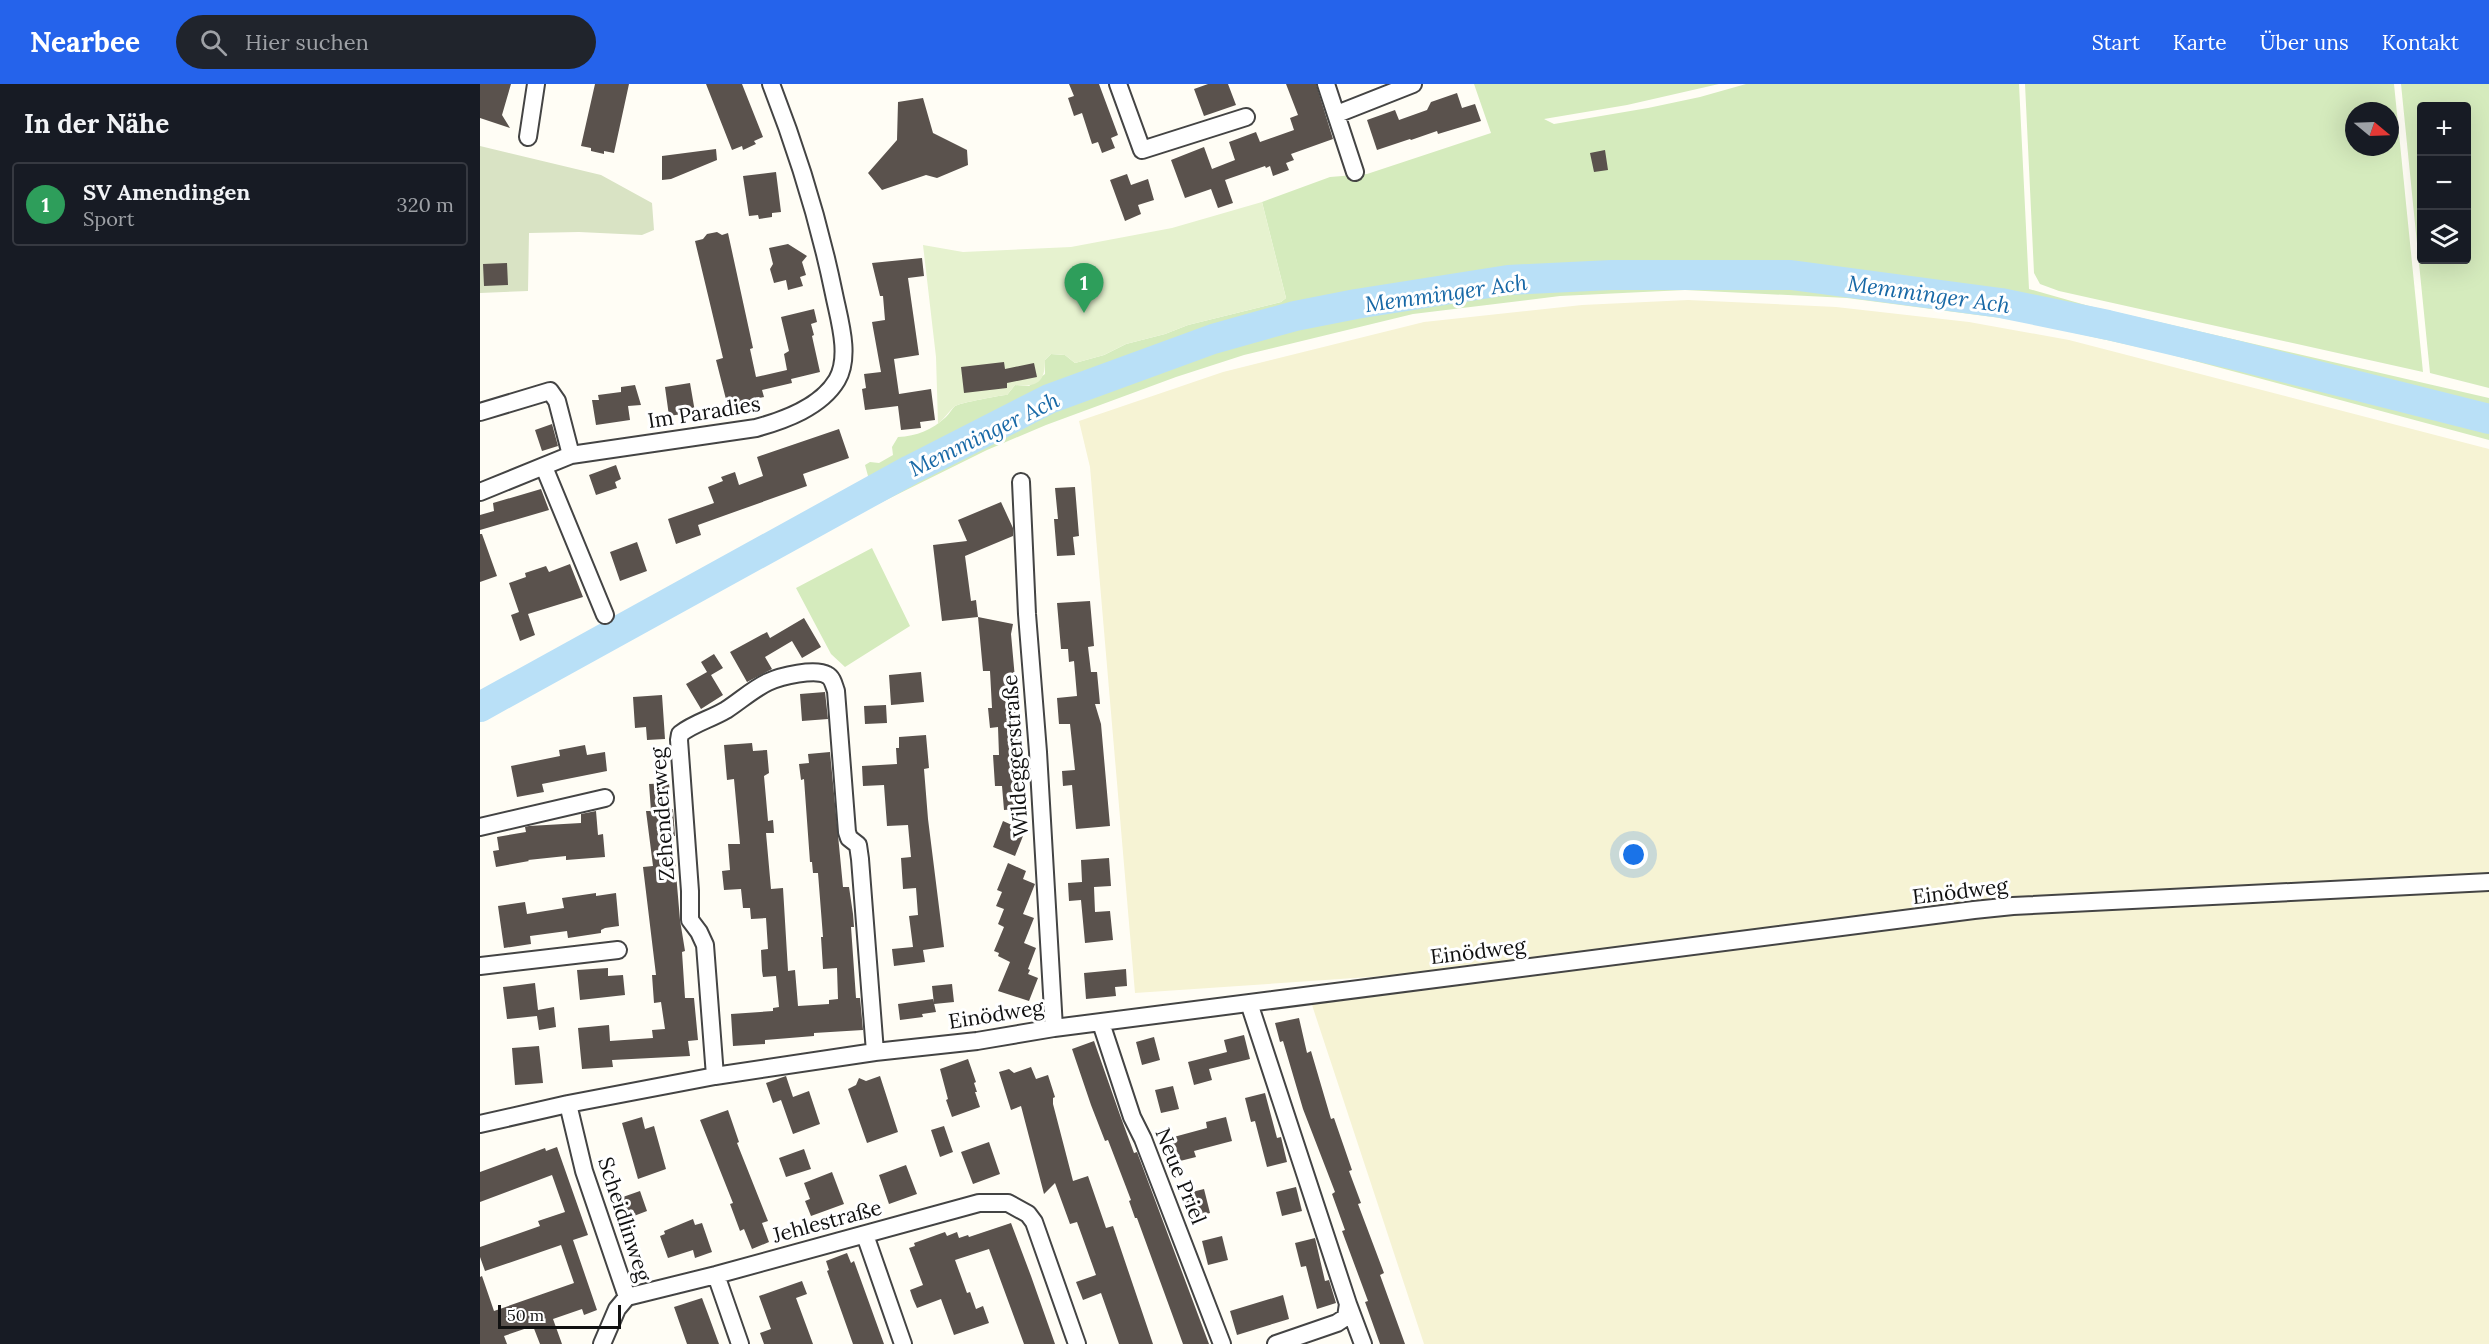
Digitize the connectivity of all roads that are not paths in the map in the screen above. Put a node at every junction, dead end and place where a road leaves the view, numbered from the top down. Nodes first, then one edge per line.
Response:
1 (536, 84) edge
2 (771, 84) edge
3 (1118, 84) edge
4 (1326, 84) edge
5 (1413, 84) edge
6 (1337, 114) junction
7 (1246, 117) dead end
8 (528, 137) dead end
9 (1355, 172) dead end
10 (480, 412) edge
11 (571, 455) junction
12 (544, 467) junction
13 (1021, 482) dead end
14 (480, 492) edge
15 (605, 615) dead end
16 (605, 798) dead end
17 (480, 826) edge
18 (2489, 882) edge
19 (618, 950) dead end
20 (480, 966) edge
21 (1249, 1003) junction
22 (1101, 1023) junction
23 (1054, 1028) junction
24 (875, 1052) junction
25 (715, 1076) junction
26 (568, 1104) junction
27 (480, 1124) edge
28 (865, 1234) junction
29 (716, 1275) junction
30 (627, 1297) junction
31 (1348, 1304) junction
32 (602, 1344) edge
33 (740, 1344) edge
34 (903, 1344) edge
35 (1077, 1344) edge
36 (1222, 1344) edge
37 (1276, 1344) edge
38 (1363, 1344) edge

1 - 8 street
2 - 11 street, Im Paradies
3 - 7 street
4 - 6 street
5 - 6 street
6 - 9 street
10 - 11 street
11 - 12 street, Im Paradies
12 - 14 street, Im Paradies
12 - 15 street
13 - 23 street, Wildeggerstraße
16 - 17 street
18 - 21 street, Einödweg
19 - 20 street
21 - 22 street, Einödweg
21 - 31 street
22 - 23 street, Einödweg
22 - 36 street, Neue Priel
23 - 24 street, Einödweg
24 - 25 street, Einödweg
24 - 25 street, Zehenderweg
25 - 26 street, Einödweg
26 - 27 street, Einödweg
26 - 30 street, Scheidlinweg
28 - 29 street, Jehlestraße
28 - 34 street
28 - 35 street, Jehlestraße
29 - 30 street, Jehlestraße
29 - 33 street
30 - 32 street, Scheidlinweg
31 - 37 street
31 - 38 street

